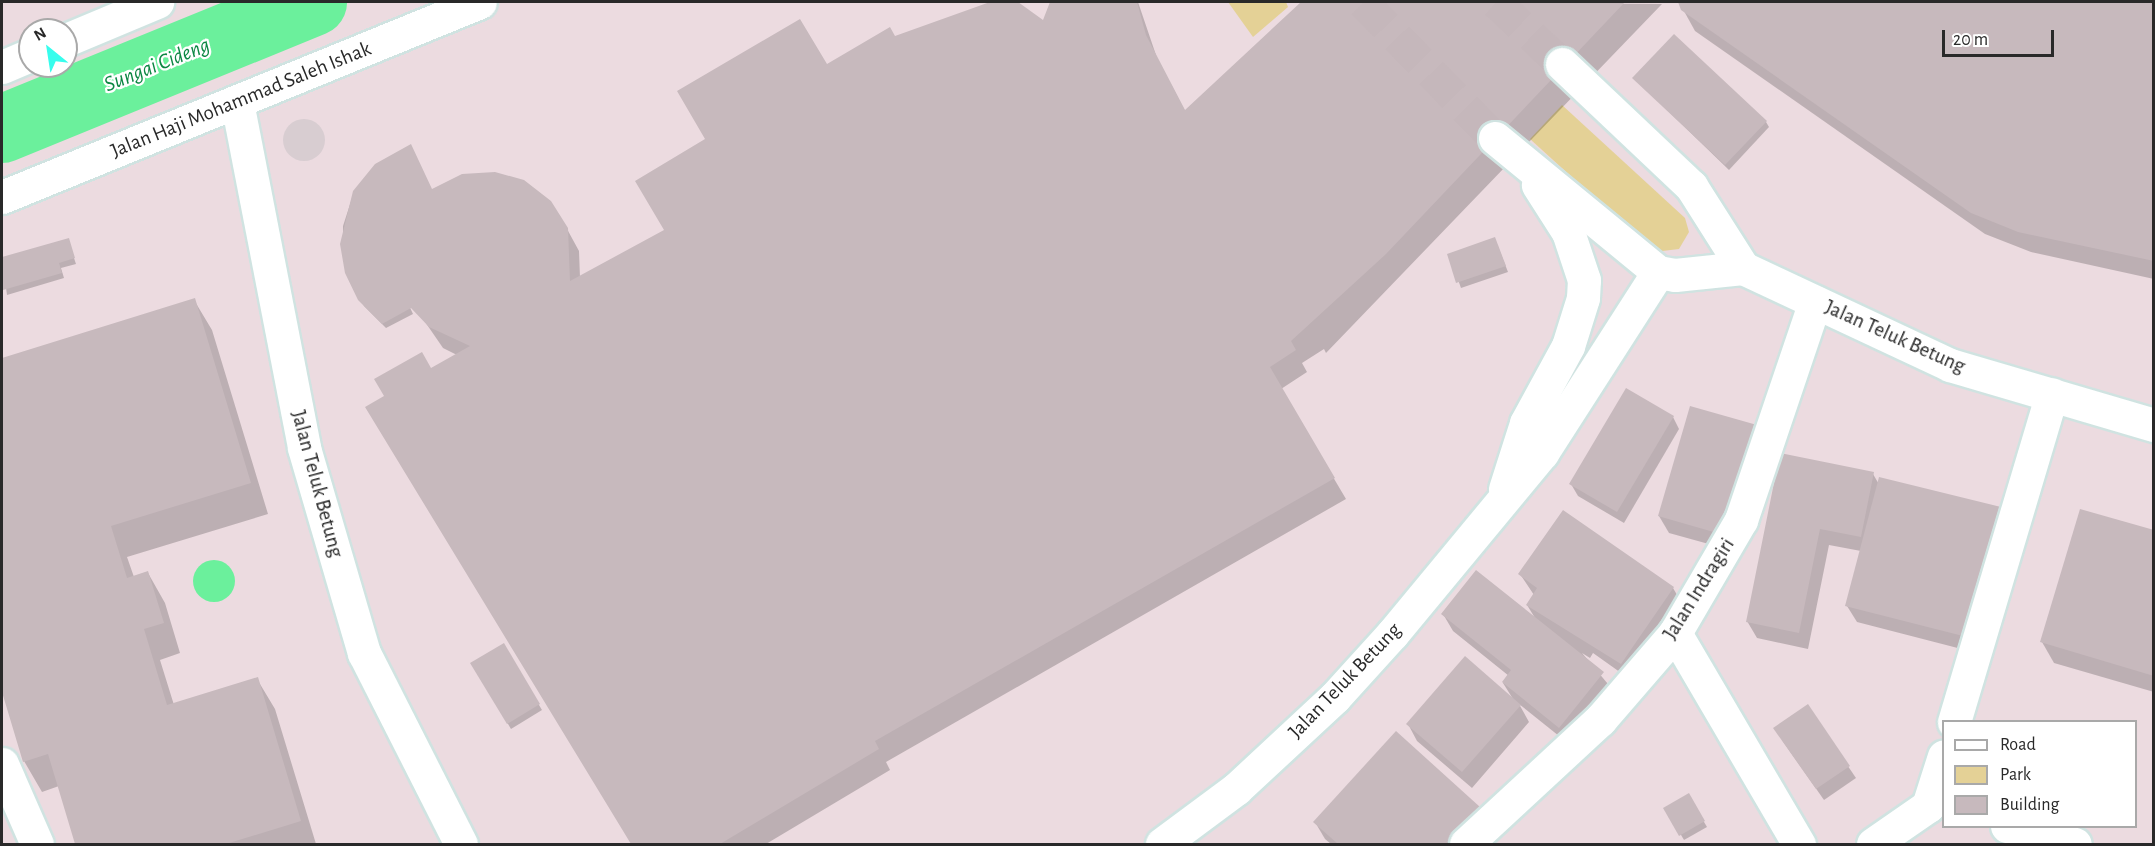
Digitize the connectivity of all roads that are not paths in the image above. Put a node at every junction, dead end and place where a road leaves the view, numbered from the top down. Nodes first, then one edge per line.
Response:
1 (157, 2) edge
2 (480, 2) edge
3 (78, 35) edge
4 (18, 61) edge
5 (1562, 64) tunnel mouth
6 (2, 68) edge
7 (237, 102) junction
8 (1495, 138) tunnel mouth
9 (1523, 162) junction
10 (2, 197) edge
11 (1743, 268) junction
12 (1658, 272) junction
13 (1815, 302) junction
14 (2052, 394) junction
15 (2154, 425) edge
16 (1504, 494) junction
17 (1676, 633) junction
18 (1955, 720) edge
19 (2, 764) edge
20 (1942, 769) edge
21 (1936, 808) edge
22 (2015, 828) edge
23 (37, 844) edge
24 (461, 844) edge
25 (1162, 844) edge
26 (1466, 844) edge
27 (1799, 844) edge
28 (1873, 844) edge
29 (2075, 844) edge

1 - 3 street
2 - 7 street, Jalan Haji Mohammad Saleh Ishak
4 - 6 street
5 - 11 street
7 - 10 street, Jalan Haji Mohammad Saleh Ishak
7 - 24 street, Jalan Teluk Betung
8 - 9 street, Jalan Teluk Betung
9 - 12 street, Jalan Teluk Betung
9 - 16 street, Jalan Teluk Betung
11 - 12 street
11 - 13 street, Jalan Teluk Betung
12 - 16 street, Jalan Teluk Betung
13 - 14 street, Jalan Teluk Betung
13 - 17 street, Jalan Indragiri
14 - 15 street, Jalan Teluk Betung
14 - 18 street
16 - 25 street, Jalan Teluk Betung
17 - 26 street, Jalan Indragiri
17 - 27 street
19 - 23 street
20 - 21 street
21 - 28 street
22 - 29 street

